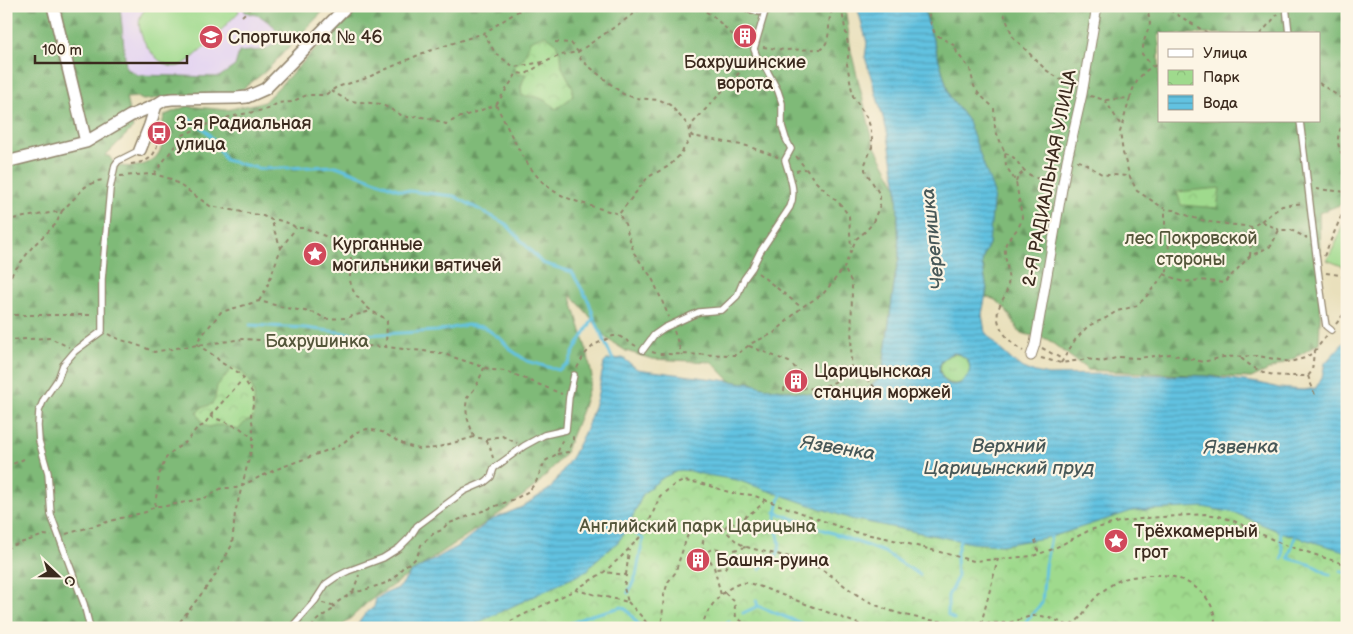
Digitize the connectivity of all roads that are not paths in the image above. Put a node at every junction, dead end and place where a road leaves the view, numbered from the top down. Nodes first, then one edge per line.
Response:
1 (53, 6) edge
2 (347, 6) edge
3 (749, 6) edge
4 (1096, 6) edge
5 (1286, 6) edge
6 (769, 7) edge
7 (1289, 32) edge
8 (156, 105) junction
9 (1300, 122) edge
10 (86, 142) junction
11 (140, 150) joint
12 (6, 162) edge
13 (1330, 330) road end
14 (643, 350) road end
15 (1031, 356) road end
16 (574, 374) road end
17 (90, 628) edge
18 (291, 628) edge

1 - 10 street
2 - 8 street
3 - 6 street
4 - 15 street, 2-Я РАДИАЛЬНАЯ УЛИЦА
5 - 7 lane
6 - 14 lane
8 - 10 street
8 - 11 street
9 - 13 lane
10 - 12 street
11 - 17 lane
16 - 18 lane

